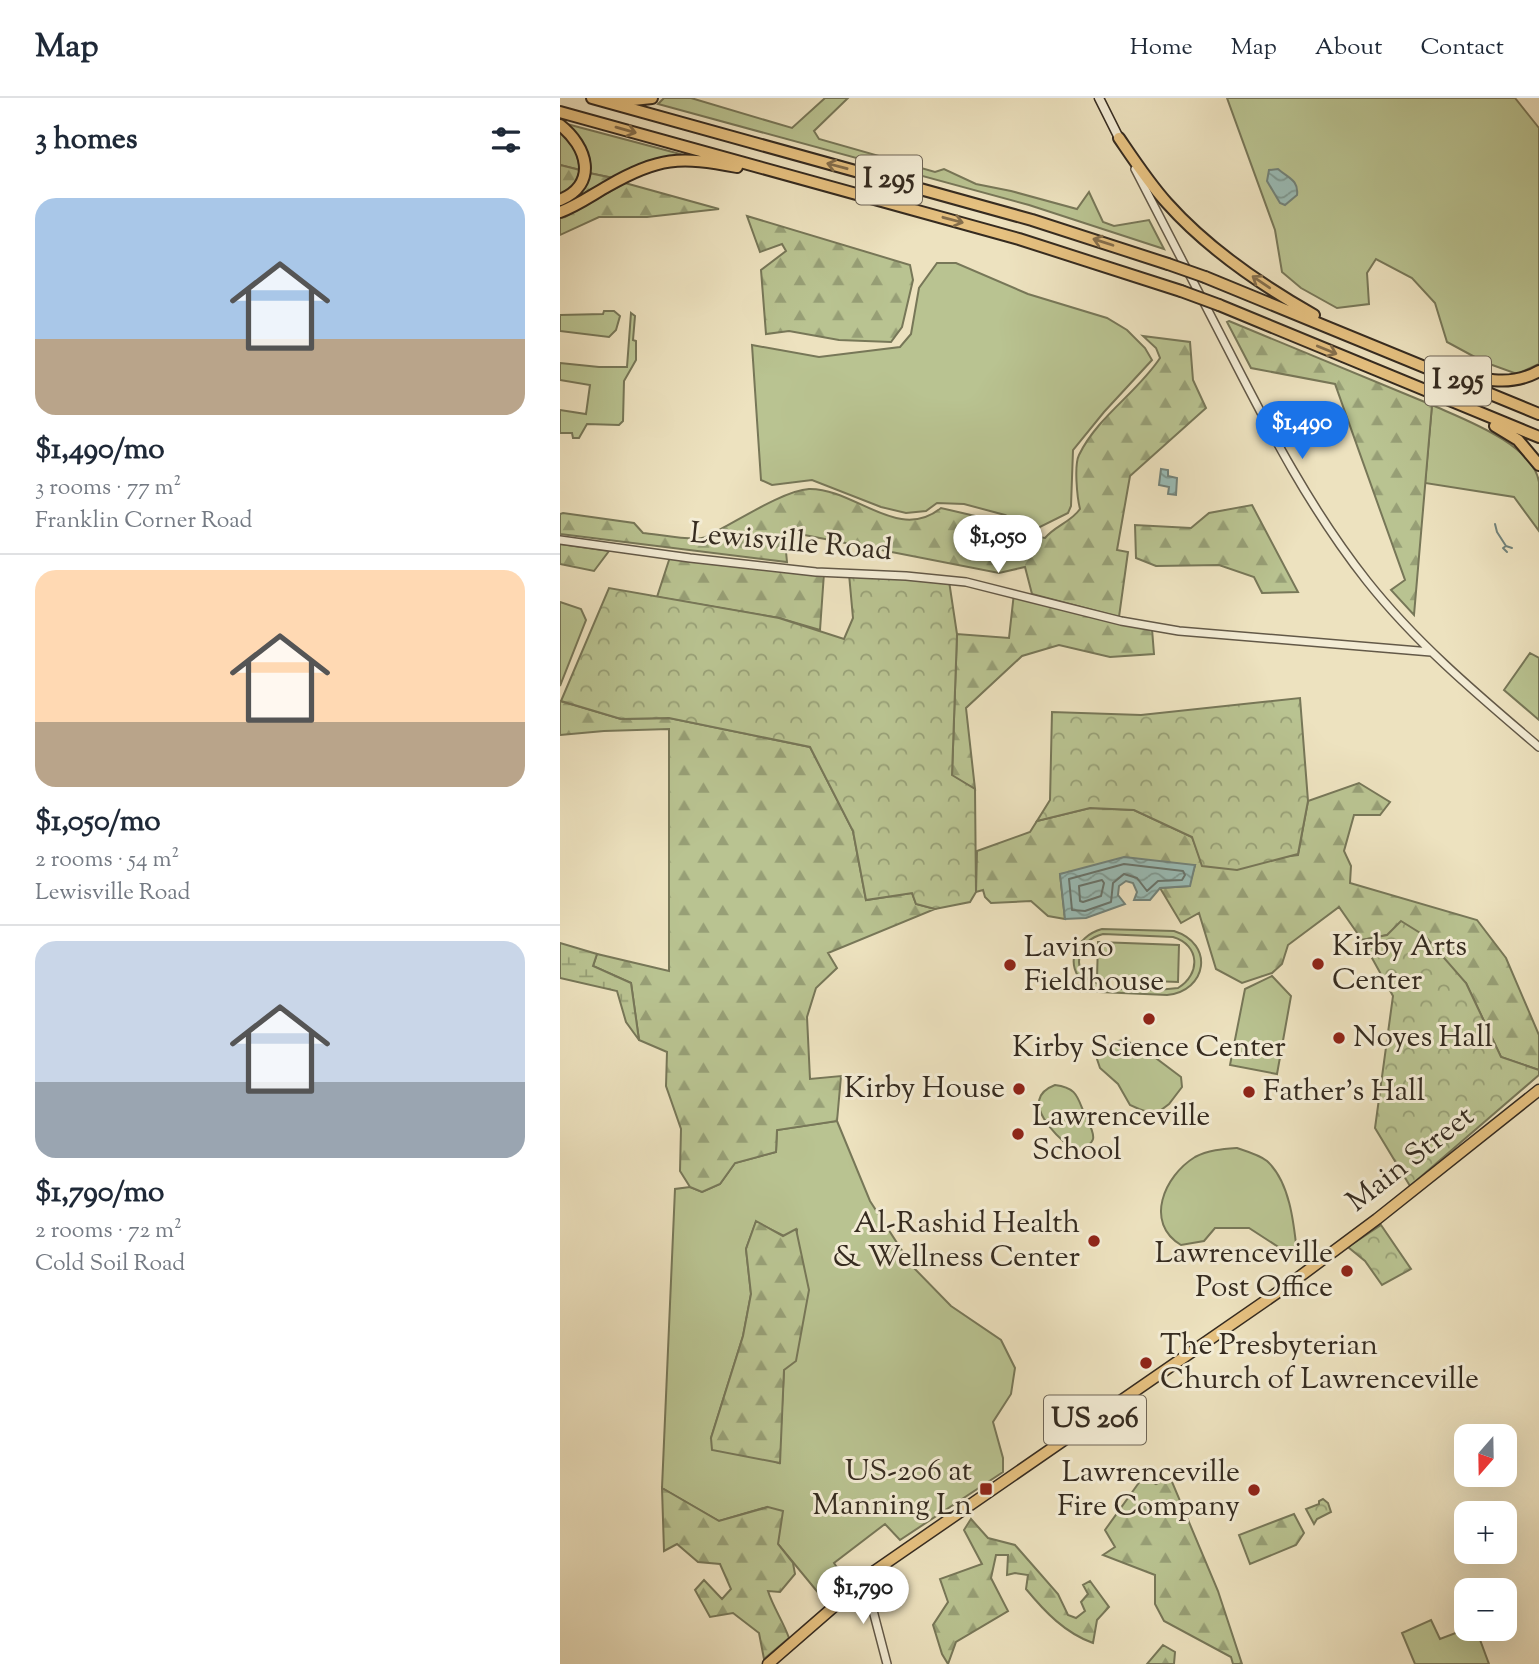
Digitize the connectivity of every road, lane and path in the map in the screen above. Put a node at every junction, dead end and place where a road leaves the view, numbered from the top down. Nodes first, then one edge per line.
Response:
1 (592, 98) edge
2 (652, 98) edge
3 (1099, 98) edge
4 (609, 103) junction
5 (560, 112) edge
6 (560, 125) edge
7 (1119, 138) junction
8 (762, 167) junction
9 (560, 200) edge
10 (560, 212) edge
11 (1362, 341) junction
12 (1376, 347) junction
13 (1539, 371) edge
14 (1388, 375) junction
15 (1539, 414) edge
16 (1539, 438) edge
17 (1539, 465) edge
18 (560, 540) edge
19 (1431, 652) junction
20 (1539, 747) edge
21 (1539, 1090) edge
22 (865, 1580) junction
23 (768, 1664) edge
24 (887, 1664) edge

1 - 4 highway, I 295
2 - 4 highway
3 - 7 main road
11 -> 4 highway, I 295, bridge
5 -> 8 highway, I 295
6 - 9 highway
11 -> 7 highway
7 - 19 street
8 - 10 highway
8 -> 14 highway, I 295, bridge
11 - 12 highway, I 295
12 - 13 highway
12 - 15 highway, I 295
14 - 16 highway, I 295
14 - 17 highway
18 - 19 street, Lewisville Road
19 - 20 street
21 - 22 highway, Main Street / US 206
22 - 23 highway, US 206
22 - 24 street

